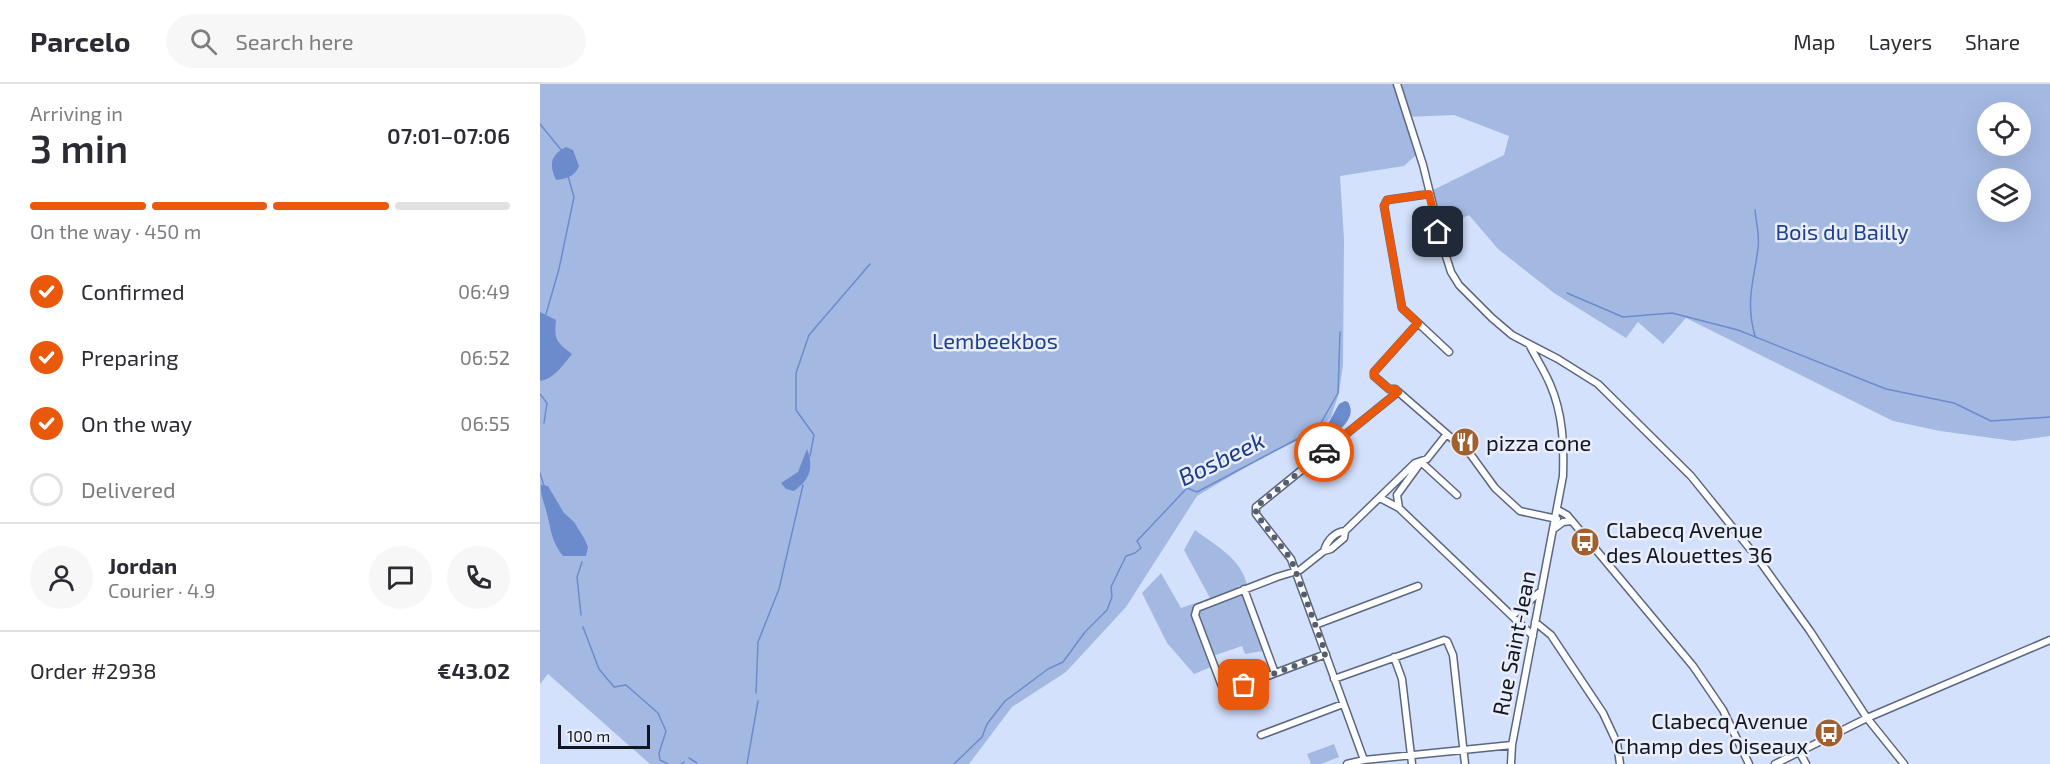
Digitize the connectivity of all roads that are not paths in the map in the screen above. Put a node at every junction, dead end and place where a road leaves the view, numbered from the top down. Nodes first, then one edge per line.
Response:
1 (1398, 84) edge
2 (1429, 194) junction
3 (1418, 323) junction
4 (1530, 346) junction
5 (1449, 352) dead end
6 (1398, 392) junction
7 (1446, 435) junction
8 (1421, 462) junction
9 (1389, 488) junction
10 (1397, 495) junction
11 (1457, 495) dead end
12 (1380, 498) junction
13 (1399, 508) junction
14 (1558, 510) junction
15 (1557, 519) junction
16 (1572, 521) junction
17 (1555, 528) junction
18 (1296, 572) junction
19 (1419, 586) dead end
20 (1244, 589) junction
21 (1542, 591) junction
22 (1512, 616) junction
23 (1535, 622) junction
24 (1315, 625) junction
25 (1533, 636) junction
26 (2050, 640) edge
27 (1326, 654) junction
28 (1394, 657) junction
29 (1275, 673) junction
30 (1334, 679) junction
31 (1343, 704) junction
32 (1867, 718) junction
33 (1261, 735) dead end
34 (1512, 745) junction
35 (1464, 749) junction
36 (1800, 753) junction
37 (1411, 756) junction
38 (1364, 760) junction
39 (1348, 764) edge
40 (1412, 764) edge
41 (1465, 764) edge
42 (1511, 764) edge
43 (1620, 764) edge
44 (1749, 764) edge
45 (1775, 764) edge
46 (1806, 764) edge
47 (1904, 764) edge

1 - 2 street, Rue Saint-Jean
2 - 3 street
2 - 4 street, Rue Saint-Jean
3 - 5 street
3 - 6 street
4 - 14 street, Rue Saint-Jean
4 - 32 street
6 - 7 street
6 - 18 street
7 - 8 street
7 - 15 street
8 - 9 street
8 - 10 street
8 - 11 street
9 - 10 street
9 - 12 street
10 - 13 street
12 - 13 street
12 - 18 street
13 - 22 street
14 - 15 street, Rue Saint-Jean
14 - 16 street
15 - 17 street, Rue Saint-Jean
16 - 17 street
16 - 44 street
17 - 21 street, Rue Saint-Jean
18 - 20 street
18 - 24 street
19 - 24 street
20 - 29 street
20 - 29 street
21 - 22 street
21 - 23 street, Rue Saint-Jean
22 - 25 street
23 - 25 street, Rue Saint-Jean
23 - 43 street
24 - 27 street
25 - 34 street, Rue Saint-Jean
26 - 32 street
27 - 29 street
27 - 30 street
28 - 30 street
28 - 35 street
28 - 37 street
30 - 31 street
31 - 33 street
31 - 38 street
32 - 36 street
32 - 47 street
34 - 35 street
34 - 42 street, Rue Saint-Jean
35 - 37 street
35 - 41 street
36 - 45 street
36 - 46 street
37 - 38 street
37 - 40 street
38 - 39 street

